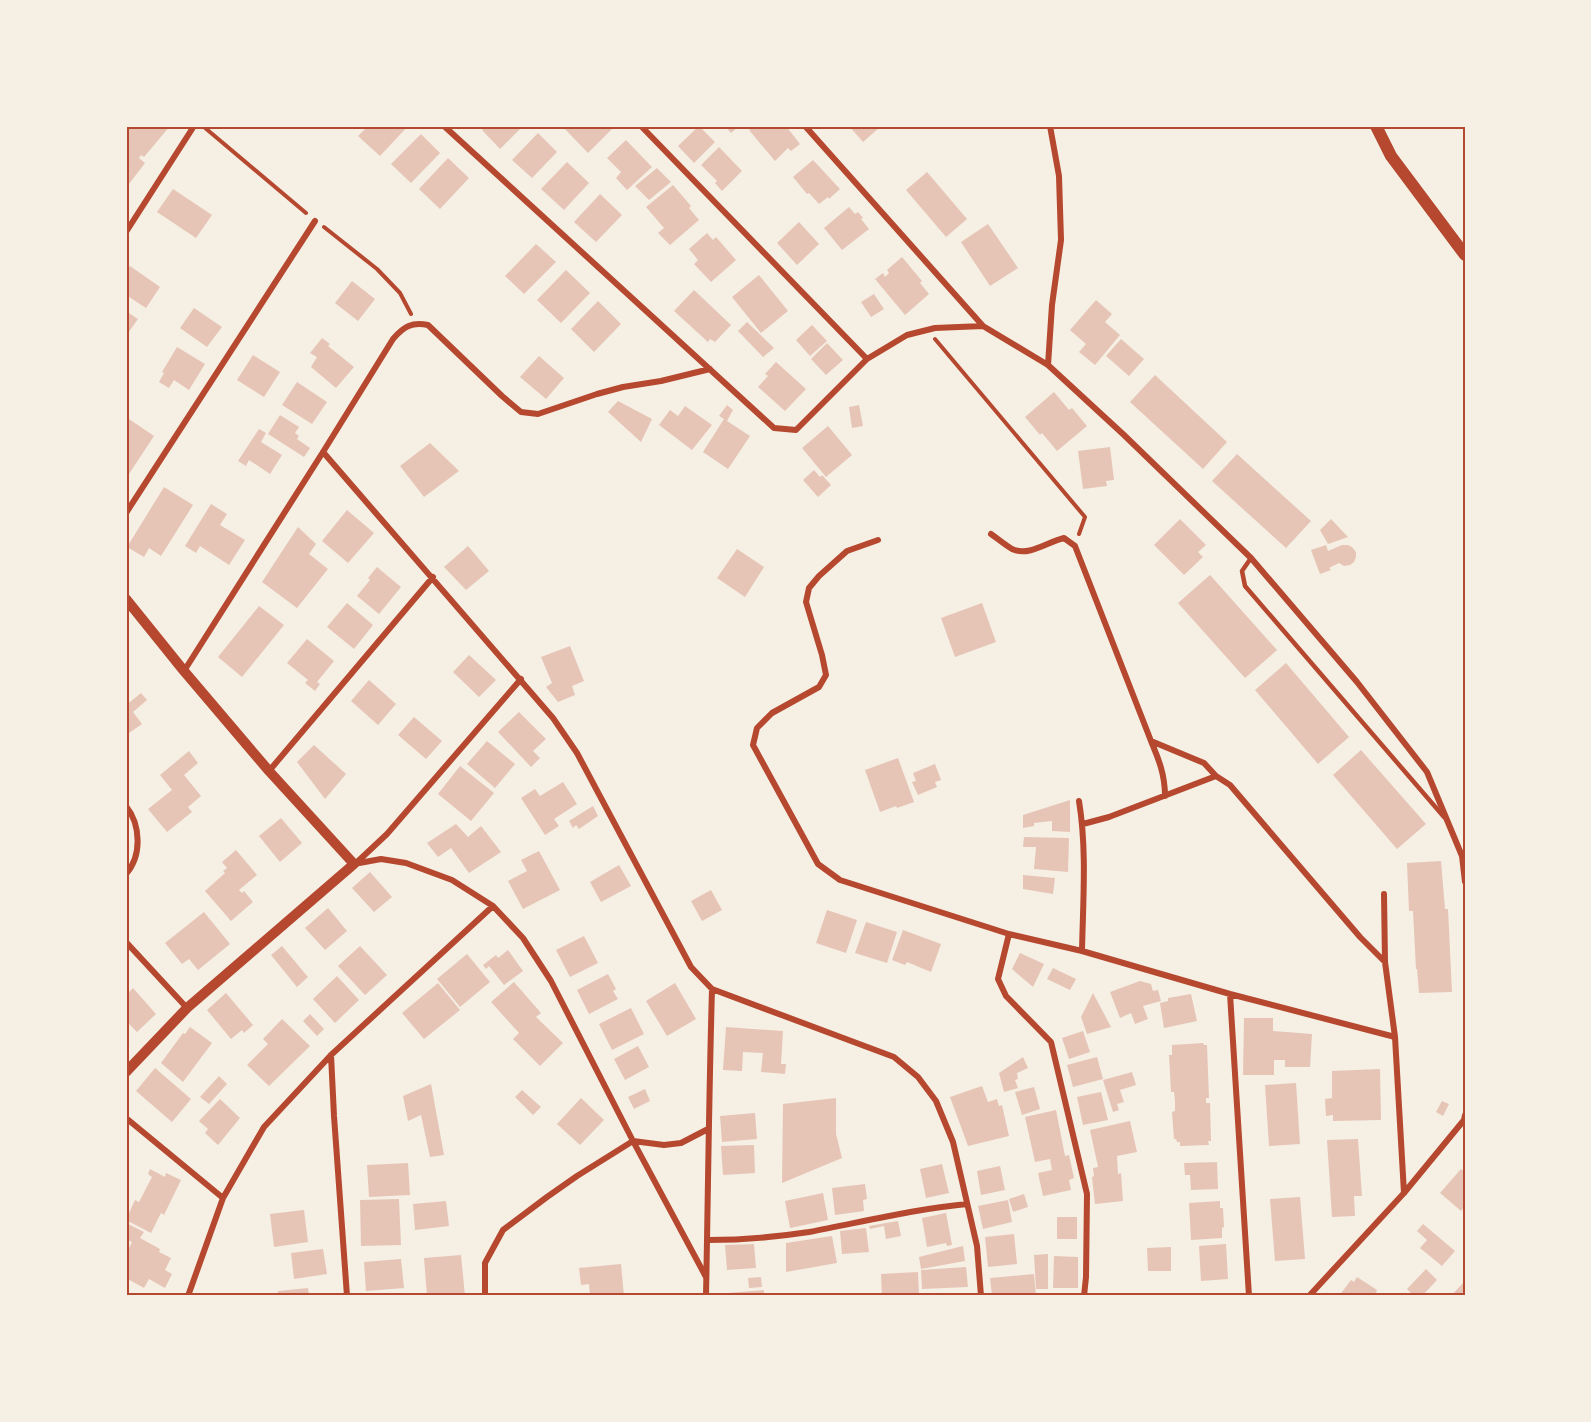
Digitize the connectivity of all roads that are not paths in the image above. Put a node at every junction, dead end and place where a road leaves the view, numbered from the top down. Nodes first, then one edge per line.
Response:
1 (194, 126) edge
2 (444, 126) edge
3 (641, 126) edge
4 (805, 126) edge
5 (1050, 126) edge
6 (1376, 126) edge
7 (315, 221) road end
8 (126, 232) edge
9 (1465, 255) edge
10 (983, 326) junction
11 (867, 359) junction
12 (1048, 365) junction
13 (710, 369) junction
14 (323, 452) junction
15 (126, 513) edge
16 (991, 534) dead end
17 (878, 540) dead end
18 (1251, 558) junction
19 (433, 577) junction
20 (126, 599) edge
21 (184, 671) junction
22 (521, 680) junction
23 (1151, 741) junction
24 (269, 771) junction
25 (1216, 776) junction
26 (1165, 796) junction
27 (1079, 801) dead end
28 (126, 806) edge
29 (1447, 819) junction
30 (1083, 824) junction
31 (354, 864) junction
32 (126, 874) edge
33 (1465, 882) edge
34 (1384, 894) dead end
35 (493, 906) junction
36 (1009, 934) junction
37 (126, 942) edge
38 (1082, 951) junction
39 (1385, 962) junction
40 (712, 989) junction
41 (1230, 994) junction
42 (188, 1008) junction
43 (1395, 1037) junction
44 (331, 1055) junction
45 (126, 1072) edge
46 (1465, 1115) edge
47 (126, 1118) edge
48 (708, 1129) junction
49 (633, 1141) junction
50 (1404, 1193) junction
51 (223, 1198) junction
52 (967, 1204) junction
53 (708, 1240) junction
54 (706, 1277) junction
55 (188, 1296) edge
56 (347, 1296) edge
57 (485, 1296) edge
58 (706, 1296) edge
59 (981, 1296) edge
60 (1084, 1296) edge
61 (1249, 1296) edge
62 (1309, 1296) edge

1 - 8 street
2 - 13 street
3 - 11 street
4 - 10 street
5 - 12 street
6 - 9 main road
7 - 15 street
10 - 11 street
10 - 12 street
11 - 13 street
12 - 18 street
13 - 14 street
14 - 19 street
14 - 21 street
16 - 23 street
17 - 36 street
18 - 29 street
18 - 29 lane
19 - 22 street
19 - 24 street
20 - 21 street
21 - 24 street
22 - 31 street
22 - 40 street
23 - 25 street
23 - 26 street
24 - 31 street
25 - 26 street
25 - 39 street
26 - 30 street
27 - 30 street
28 - 32 street
29 - 33 street
30 - 38 street
31 - 35 street
31 - 42 street
34 - 39 street
35 - 44 street
35 - 49 street
36 - 38 street
36 - 60 street
37 - 42 street
38 - 41 street
39 - 43 street
40 - 48 street
40 - 52 street
41 - 43 street
41 - 61 street
42 - 45 street
43 - 50 street
44 - 51 street
44 - 56 street
46 - 50 street
47 - 51 street
48 - 49 street
48 - 53 street
49 - 54 street
49 - 57 street
50 - 62 street
51 - 55 street
52 - 53 street
52 - 59 street
53 - 54 street
54 - 58 street

